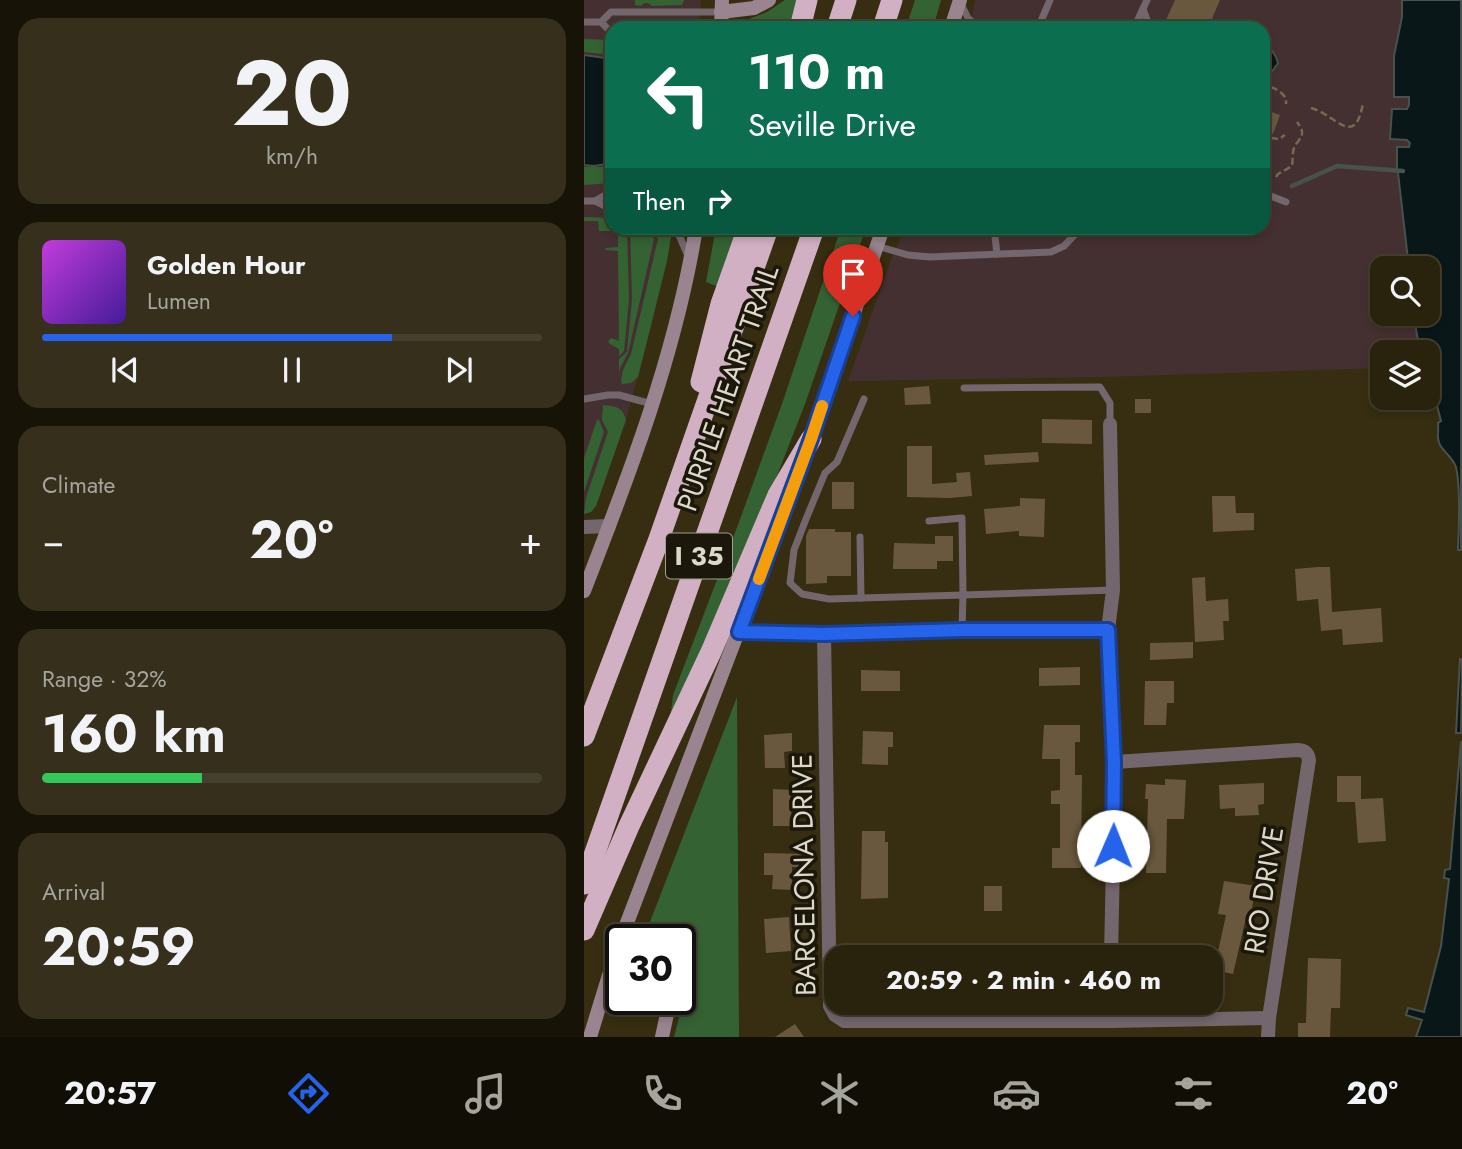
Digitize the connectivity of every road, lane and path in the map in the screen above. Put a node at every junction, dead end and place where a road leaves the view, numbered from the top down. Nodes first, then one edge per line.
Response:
1 (769, 0) edge
2 (807, 0) edge
3 (846, 0) edge
4 (892, 0) edge
5 (960, 0) edge
6 (1050, 0) edge
7 (1145, 4) edge
8 (722, 6) edge
9 (802, 21) edge
10 (839, 21) edge
11 (885, 21) edge
12 (953, 21) edge
13 (970, 21) edge
14 (1041, 21) edge
15 (1137, 21) edge
16 (584, 22) edge
17 (601, 22) junction
18 (605, 26) edge
19 (1271, 87) dead end
20 (1363, 103) dead end
21 (1286, 104) dead end
22 (1311, 108) dead end
23 (1297, 122) dead end
24 (1285, 135) dead end
25 (1272, 138) dead end
26 (1276, 177) dead end
27 (605, 195) edge
28 (1270, 196) edge
29 (584, 201) edge
30 (594, 201) junction
31 (1286, 202) dead end
32 (605, 206) edge
33 (680, 235) edge
34 (695, 235) edge
35 (746, 235) edge
36 (766, 235) edge
37 (812, 235) edge
38 (881, 235) edge
39 (995, 235) edge
40 (1074, 235) edge
41 (877, 246) junction
42 (998, 254) junction
43 (690, 262) junction
44 (964, 388) dead end
45 (584, 399) edge
46 (864, 400) dead end
47 (652, 404) junction
48 (1110, 424) joint
49 (811, 439) junction
50 (929, 521) dead end
51 (609, 526) junction
52 (584, 527) edge
53 (860, 537) dead end
54 (659, 539) junction
55 (1113, 590) junction
56 (584, 591) edge
57 (963, 594) junction
58 (861, 598) junction
59 (962, 630) junction
60 (1108, 630) junction
61 (739, 632) junction
62 (824, 634) junction
63 (584, 736) edge
64 (1114, 762) junction
65 (584, 884) edge
66 (627, 924) edge
67 (584, 930) edge
68 (1111, 945) edge
69 (605, 997) edge
70 (667, 1015) edge
71 (1110, 1015) edge
72 (1269, 1018) junction
73 (1110, 1021) junction
74 (590, 1037) edge
75 (662, 1037) edge
76 (1268, 1037) edge

1 - 8 main road
2 - 9 highway
3 - 10 highway
4 - 11 highway
5 - 12 main road
5 - 13 lane
6 - 14 lane
7 - 15 lane
8 - 17 lane
16 - 17 lane
17 - 18 lane
19 - 21 path
20 - 22 path
23 - 26 path
24 - 25 path
27 - 30 lane
28 - 31 lane
29 - 30 lane
30 - 32 lane
33 - 43 lane
34 - 43 main road
35 - 54 highway
36 - 54 highway, PURPLE HEART TRAIL / I 35
37 - 65 highway, PURPLE HEART TRAIL / I 35
38 - 41 main road
39 - 42 lane
40 - 42 lane
41 - 42 lane
41 - 49 main road
43 - 47 main road
44 - 48 lane
45 - 47 lane
46 - 58 lane
47 - 51 main road
48 - 55 street
49 - 61 main road
49 - 67 highway
50 - 57 lane
51 - 52 street
51 - 56 main road
53 - 58 lane
54 - 63 highway, PURPLE HEART TRAIL / I 35
55 - 57 lane
55 - 60 street
57 - 58 lane
57 - 59 lane
59 - 60 street
59 - 62 street
60 - 64 street
61 - 62 street
61 - 66 main road
62 - 73 street, BARCELONA DRIVE
64 - 68 street
64 - 72 street, RIO DRIVE
69 - 74 main road
70 - 75 main road
71 - 73 street
72 - 73 street, BARCELONA DRIVE
72 - 76 street, RIO DRIVE

